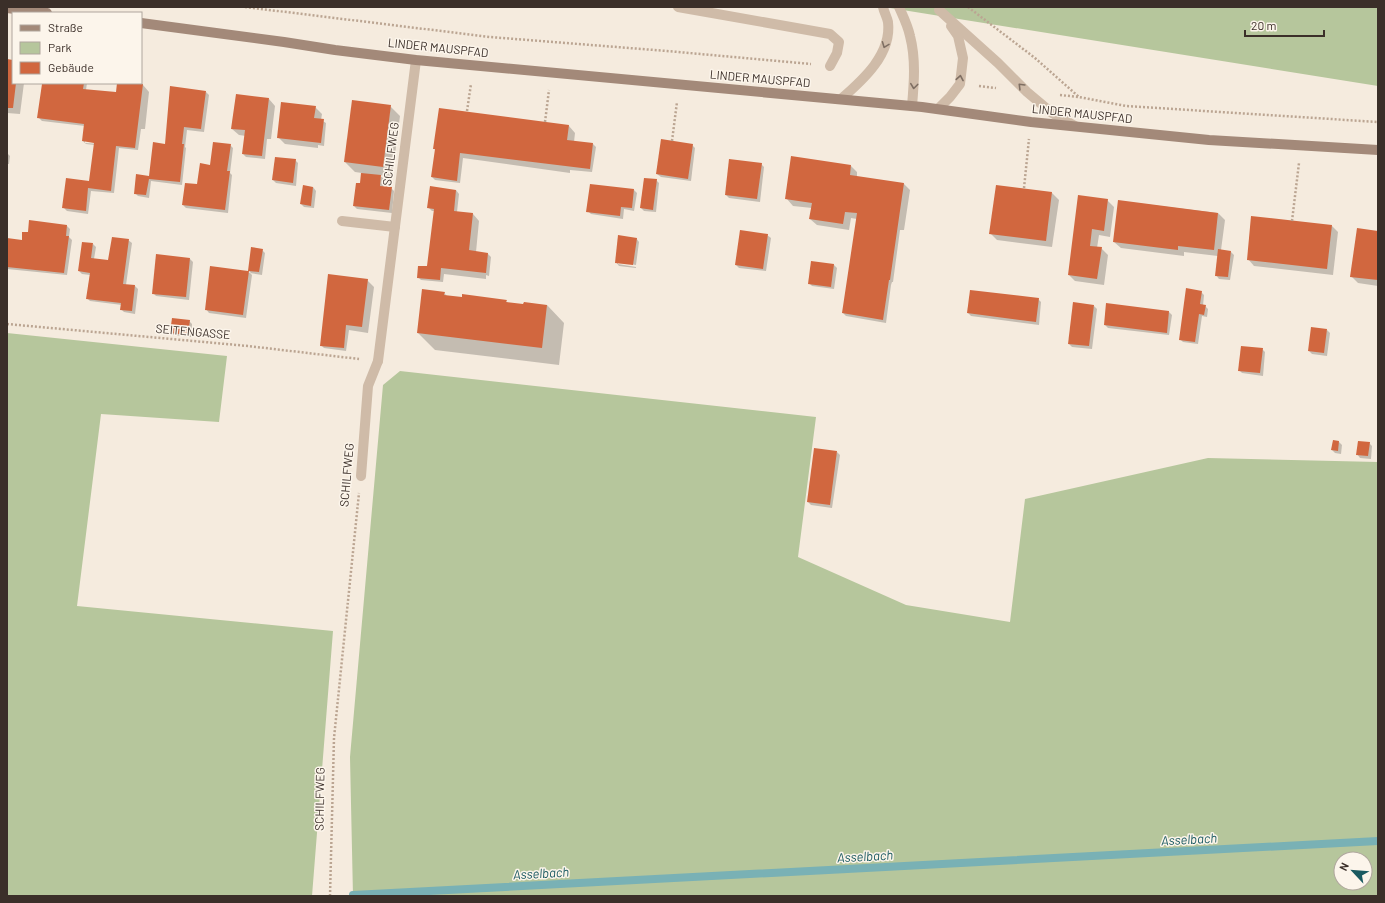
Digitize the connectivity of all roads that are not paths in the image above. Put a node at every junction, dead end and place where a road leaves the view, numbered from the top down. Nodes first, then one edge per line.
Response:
1 (678, 7) edge
2 (883, 7) edge
3 (899, 7) edge
4 (7, 8) edge
5 (937, 9) edge
6 (39, 12) edge
7 (142, 23) edge
8 (416, 60) junction
9 (830, 66) dead end
10 (841, 99) junction
11 (912, 106) junction
12 (938, 109) junction
13 (1075, 126) junction
14 (1378, 150) edge
15 (342, 221) dead end
16 (395, 227) junction
17 (360, 476) road end

1 - 9 street
2 -> 10 street
3 -> 11 street
4 - 6 street
12 -> 5 street
13 -> 5 street
7 - 8 street, LINDER MAUSPFAD
8 - 10 street, LINDER MAUSPFAD
8 - 16 street, SCHILFWEG
10 - 11 street, LINDER MAUSPFAD
11 - 12 street, LINDER MAUSPFAD
12 - 13 street, LINDER MAUSPFAD
13 - 14 street, LINDER MAUSPFAD
15 - 16 street
16 - 17 street, SCHILFWEG

